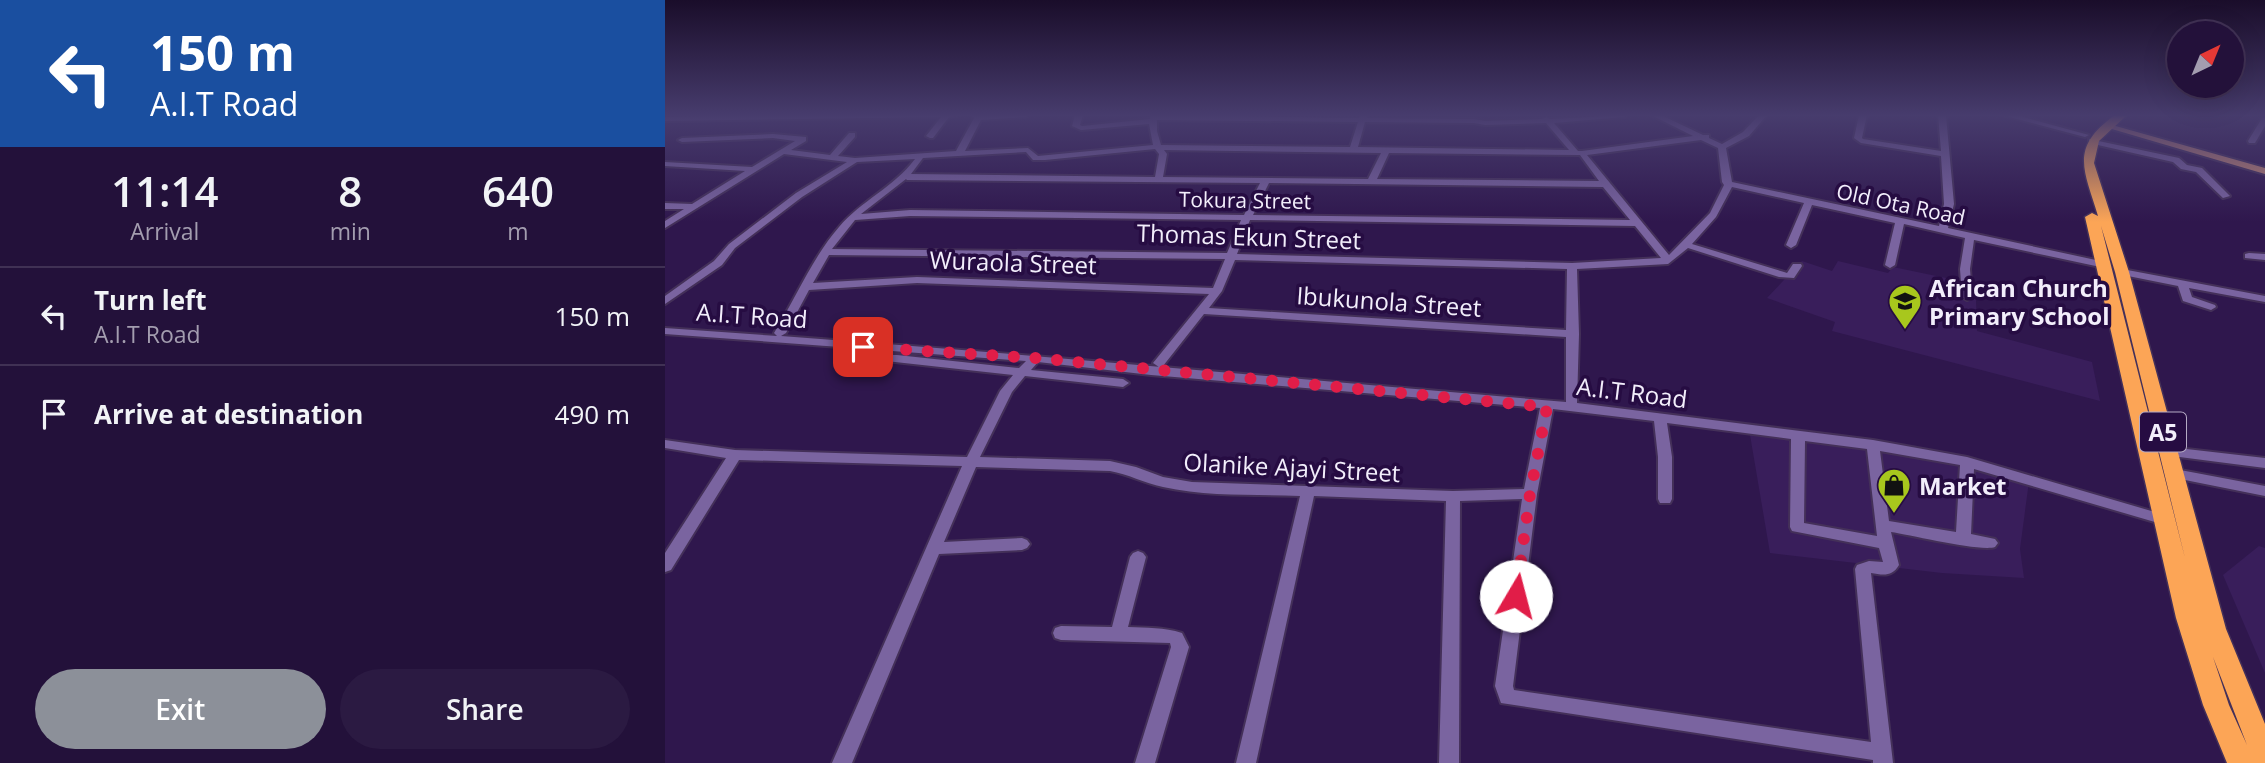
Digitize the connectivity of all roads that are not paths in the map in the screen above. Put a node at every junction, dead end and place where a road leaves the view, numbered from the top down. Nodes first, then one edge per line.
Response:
1 (1386, 150) edge
2 (838, 151) edge
3 (961, 151) edge
4 (998, 151) edge
5 (1029, 151) edge
6 (1120, 151) edge
7 (1160, 151) edge
8 (1425, 151) edge
9 (1577, 151) edge
10 (1598, 151) edge
11 (1723, 151) edge
12 (1923, 151) edge
13 (1945, 151) edge
14 (2083, 151) edge
15 (2139, 151) edge
16 (2207, 151) edge
17 (785, 152) joint
18 (1579, 153) junction
19 (959, 154) junction
20 (1945, 154) junction
21 (832, 157) junction
22 (920, 157) junction
23 (855, 160) junction
24 (665, 164) edge
25 (751, 169) junction
26 (2265, 171) edge
27 (907, 177) junction
28 (1159, 178) junction
29 (1266, 180) junction
30 (1372, 180) junction
31 (1604, 184) junction
32 (1729, 184) junction
33 (2226, 196) dead end
34 (1809, 202) junction
35 (665, 205) edge
36 (693, 207) junction
37 (1247, 217) junction
38 (851, 218) junction
39 (1900, 221) junction
40 (1639, 223) junction
41 (665, 225) edge
42 (1943, 230) junction
43 (1970, 237) junction
44 (1687, 245) junction
45 (1791, 245) dead end
46 (828, 252) junction
47 (2249, 256) dead end
48 (2265, 257) edge
49 (1231, 258) junction
50 (1668, 261) junction
51 (1572, 265) junction
52 (1890, 265) dead end
53 (1797, 266) dead end
54 (2114, 269) junction
55 (2182, 283) junction
56 (807, 287) junction
57 (1217, 290) junction
58 (1967, 298) dead end
59 (2265, 299) edge
60 (665, 302) edge
61 (2211, 307) dead end
62 (1202, 310) junction
63 (665, 324) edge
64 (665, 331) edge
65 (780, 333) junction
66 (1573, 334) junction
67 (886, 349) junction
68 (1035, 358) junction
69 (1159, 363) junction
70 (1092, 364) junction
71 (1019, 373) junction
72 (1081, 379) junction
73 (1123, 383) dead end
74 (1571, 401) junction
75 (1547, 407) junction
76 (1619, 410) junction
77 (1660, 418) junction
78 (1798, 436) junction
79 (665, 444) edge
80 (1873, 445) junction
81 (2169, 452) junction
82 (735, 455) junction
83 (1967, 462) junction
84 (2265, 463) edge
85 (970, 464) junction
86 (2175, 474) junction
87 (2265, 491) edge
88 (1308, 493) junction
89 (1530, 494) junction
90 (1453, 496) junction
91 (1665, 499) dead end
92 (2165, 517) junction
93 (1882, 525) junction
94 (1963, 540) junction
95 (1885, 543) junction
96 (1990, 543) dead end
97 (1022, 544) dead end
98 (932, 549) junction
99 (1138, 557) dead end
100 (665, 566) edge
101 (1061, 633) dead end
102 (1118, 634) junction
103 (1882, 757) edge
104 (2265, 757) edge
105 (842, 763) edge
106 (1145, 763) edge
107 (1247, 763) edge
108 (1449, 763) edge
109 (2241, 763) edge

1 - 30 street
2 - 21 street
3 - 19 street
4 - 19 street
5 - 6 street
7 - 28 street
8 - 18 street
9 - 18 street
10 - 18 street
11 - 32 street
12 - 20 street
13 - 20 street
14 - 54 highway, A5
15 - 33 street
16 - 26 main road
17 - 21 street
17 - 25 street
18 - 31 street
19 - 22 street
20 - 42 street
21 - 23 street
22 - 23 street
22 - 27 street
23 - 60 street
24 - 25 street
25 - 36 street
27 - 28 street
27 - 38 street
28 - 29 street
29 - 30 street
29 - 37 street
30 - 31 street
31 - 40 street
32 - 34 street, Old Ota Road
32 - 44 street
34 - 39 street, Old Ota Road
34 - 45 street
35 - 36 street
36 - 41 street
37 - 38 street, Tokura Street
37 - 40 street, Tokura Street
37 - 49 street
38 - 46 street
39 - 42 street, Old Ota Road
39 - 52 street
40 - 50 street
42 - 43 street, Old Ota Road
43 - 54 street, Old Ota Road
43 - 58 street
44 - 50 street
44 - 53 street
46 - 49 street, Thomas Ekun Street
46 - 56 street
47 - 48 street
49 - 51 street, Thomas Ekun Street
49 - 57 street
50 - 51 street, Thomas Ekun Street
51 - 66 street
54 - 55 street, Old Ota Road
54 - 81 highway, A5
54 - 92 highway, A5
55 - 59 street, Old Ota Road
55 - 61 street
56 - 57 street, Wuraola Street
56 - 65 street
57 - 62 street
62 - 66 street, Ibukunola Street
62 - 69 street
63 - 65 street, A.I.T Road
64 - 67 street, A.I.T Road
65 - 69 street, A.I.T Road
66 - 74 street
67 - 68 street, A.I.T Road
67 - 71 street
68 - 70 street, A.I.T Road
68 - 71 street
69 - 74 street, A.I.T Road
70 - 72 street
70 - 75 street, A.I.T Road
71 - 72 street
71 - 85 street
72 - 73 street
74 - 76 street, A.I.T Road
75 - 76 street, A.I.T Road
75 - 89 street
76 - 77 street, A.I.T Road
76 - 92 street, A.I.T Road
77 - 78 street, A.I.T Road
77 - 91 street
78 - 80 street, A.I.T Road
78 - 95 street
79 - 82 street, Olanike Ajayi Street
80 - 83 street, A.I.T Road
80 - 93 street
81 - 84 street
81 - 86 highway, A5
82 - 85 street, Olanike Ajayi Street
82 - 100 street
83 - 92 street, A.I.T Road
83 - 94 street
85 - 88 street, Olanike Ajayi Street
85 - 98 street
86 - 87 street
86 - 104 highway, A5
88 - 90 street, Olanike Ajayi Street
88 - 107 street
89 - 90 street, Olanike Ajayi Street
89 - 103 street
90 - 108 street
92 - 109 highway, A5
93 - 94 street
93 - 95 street
94 - 96 street
95 - 103 street
97 - 98 street
98 - 105 street
99 - 102 street
101 - 102 street
102 - 106 street

